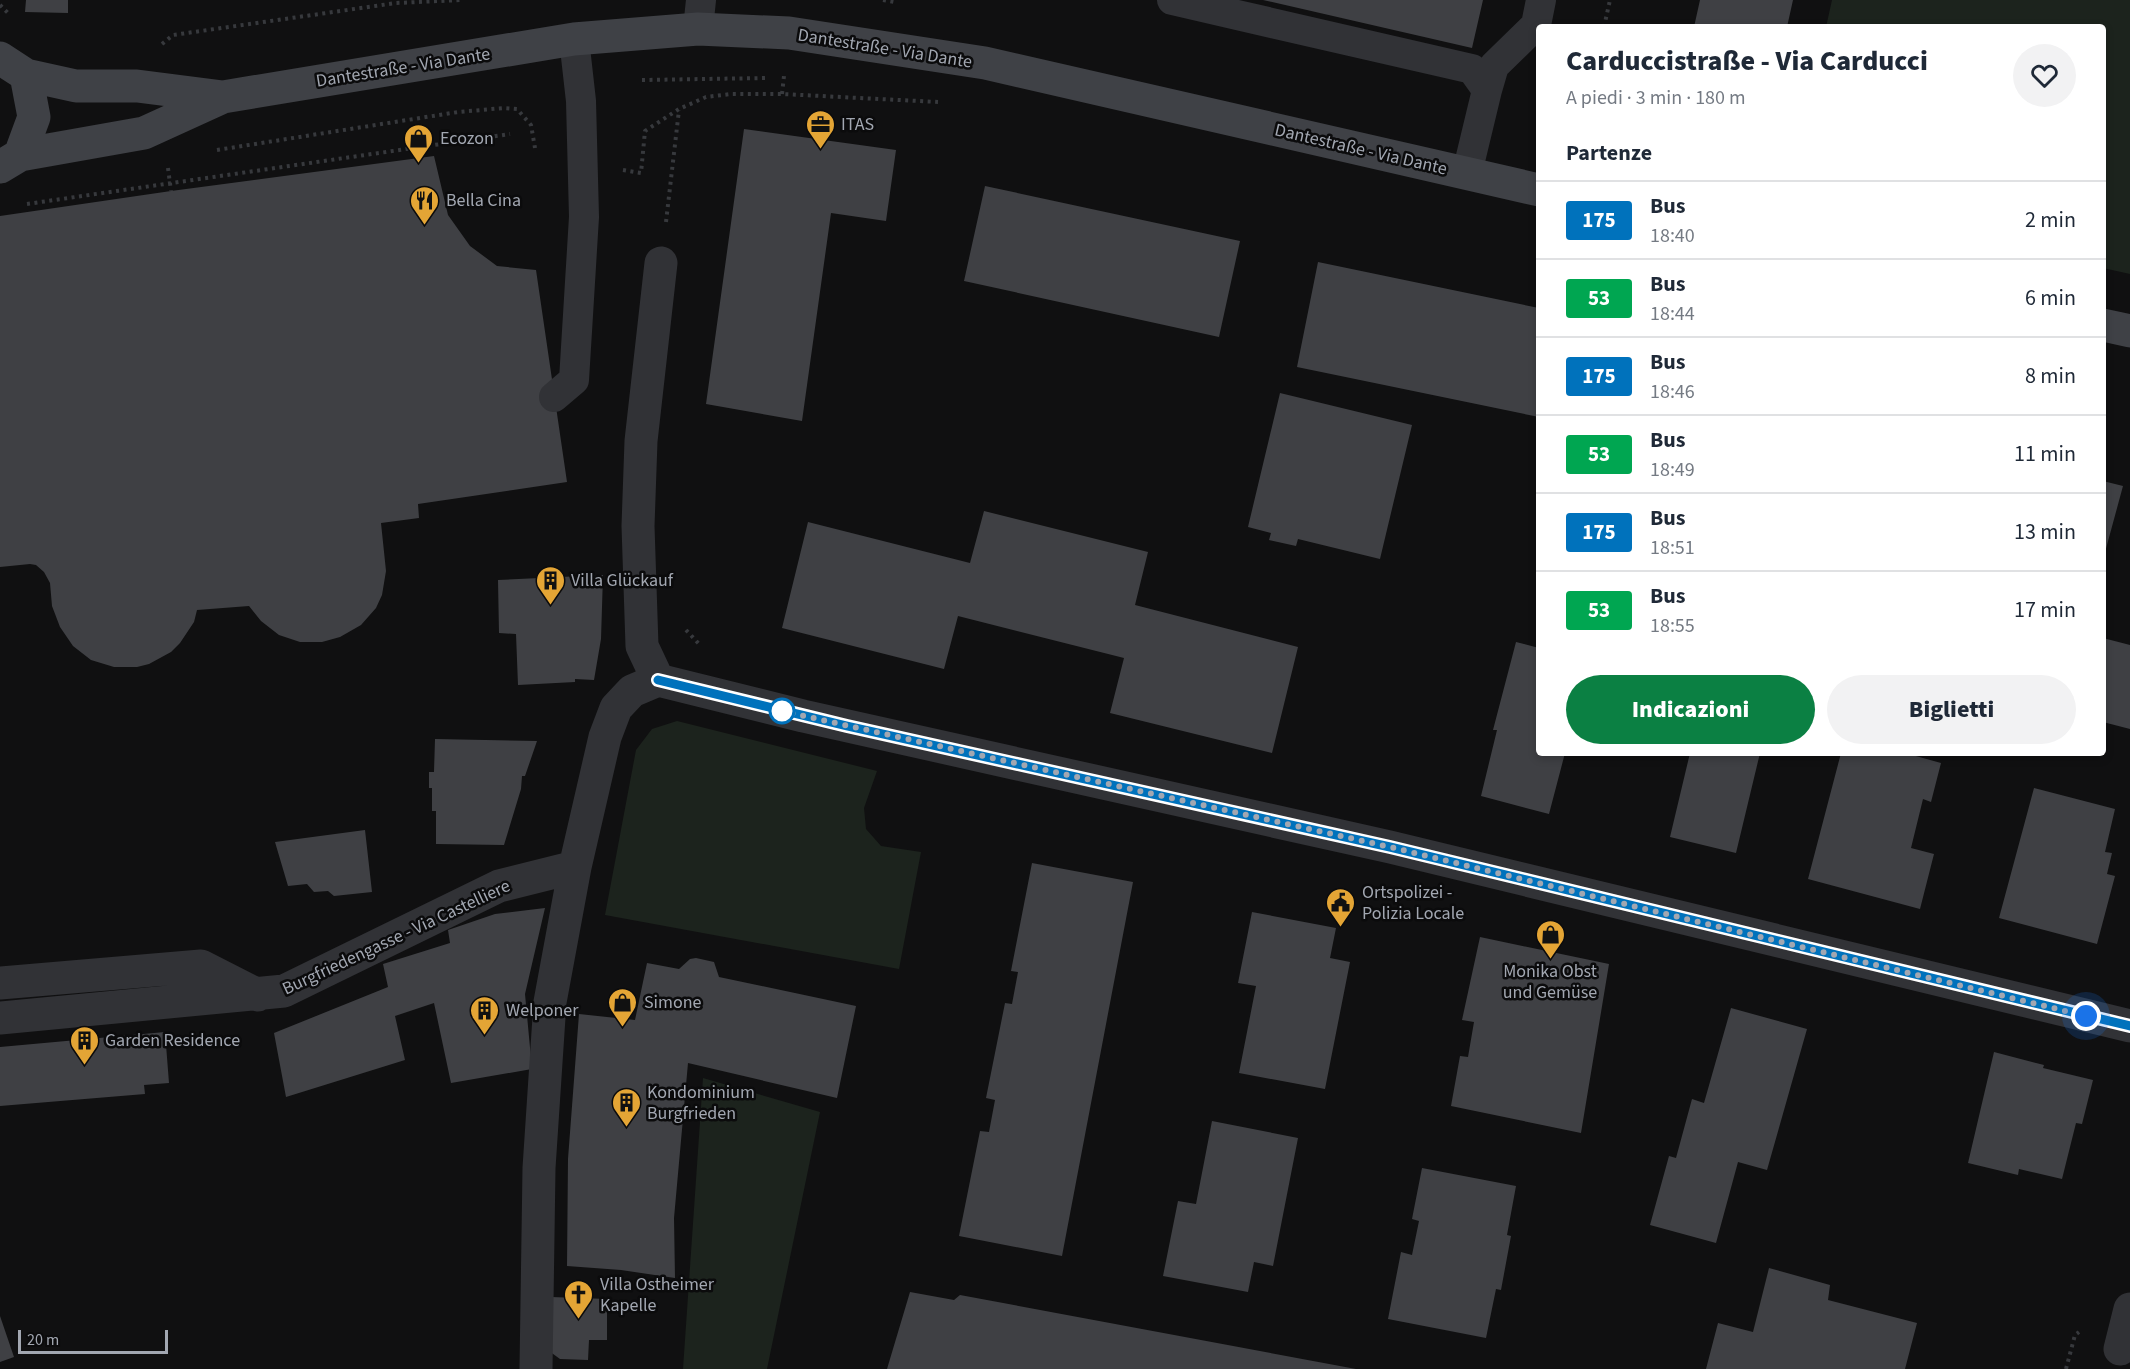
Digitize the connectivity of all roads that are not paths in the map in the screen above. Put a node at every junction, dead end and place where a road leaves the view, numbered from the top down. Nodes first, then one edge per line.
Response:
1 (1172, 0) edge
2 (1541, 0) edge
3 (699, 14) edge
4 (1536, 24) edge
5 (1536, 25) edge
6 (574, 39) junction
7 (13, 67) edge
8 (1487, 90) junction
9 (223, 97) junction
10 (10, 161) edge
11 (1467, 173) junction
12 (1536, 189) edge
13 (662, 263) road end
14 (2106, 326) edge
15 (2130, 331) edge
16 (554, 397) dead end
17 (658, 680) junction
18 (575, 867) junction
19 (0, 983) edge
20 (258, 995) junction
21 (0, 1018) edge
22 (2130, 1026) edge
23 (2130, 1309) edge
24 (2120, 1349) dead end
25 (536, 1369) edge

1 - 8 lane
2 - 4 lane
3 - 6 main road, Dantestraße - Via Dante
3 - 11 main road, Dantestraße - Via Dante
5 - 8 lane
6 - 9 main road, Dantestraße - Via Dante
6 - 16 lane
7 - 9 main road, Dantestraße - Via Dante
7 - 10 main road, Dantestraße - Via Dante
8 - 11 lane
9 - 10 main road, Dantestraße - Via Dante
11 - 12 main road, Dantestraße - Via Dante
13 - 17 street
14 - 15 main road
17 - 18 street
17 - 22 street
18 - 20 street, Burgfriedengasse - Via Castelliere
18 - 25 street
19 - 20 street
20 - 21 street, Burgfriedengasse - Via Castelliere
23 - 24 street

